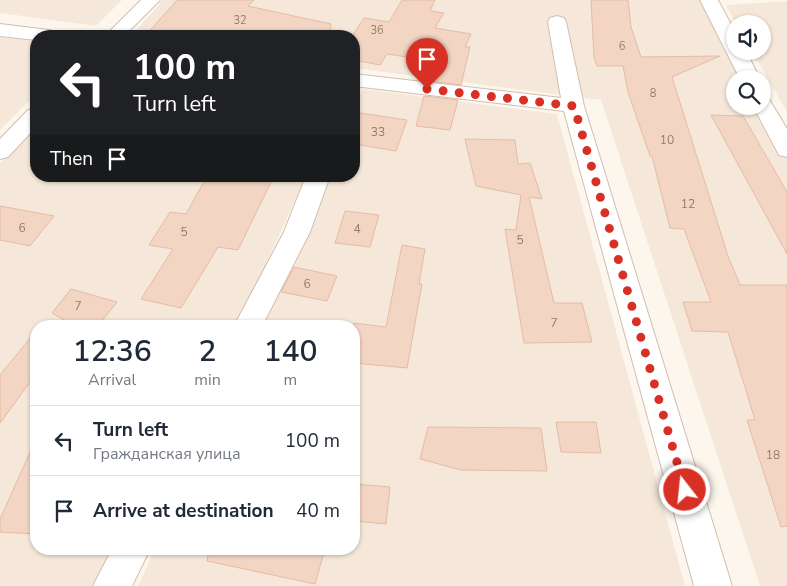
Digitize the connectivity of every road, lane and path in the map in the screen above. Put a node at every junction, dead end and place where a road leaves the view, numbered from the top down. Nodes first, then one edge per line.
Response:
1 (150, 0) edge
2 (709, 0) edge
3 (558, 22) dead end
4 (0, 30) edge
5 (120, 30) edge
6 (726, 33) edge
7 (30, 34) edge
8 (360, 81) edge
9 (574, 106) junction
10 (768, 115) edge
11 (30, 121) edge
12 (787, 150) edge
13 (0, 152) edge
14 (316, 182) edge
15 (251, 320) edge
16 (129, 555) edge
17 (112, 586) edge
18 (713, 586) edge

1 - 5 street
2 - 6 street
3 - 9 street
4 - 7 street
8 - 9 street
9 - 18 street
10 - 12 street
11 - 13 street
14 - 15 street
16 - 17 street

